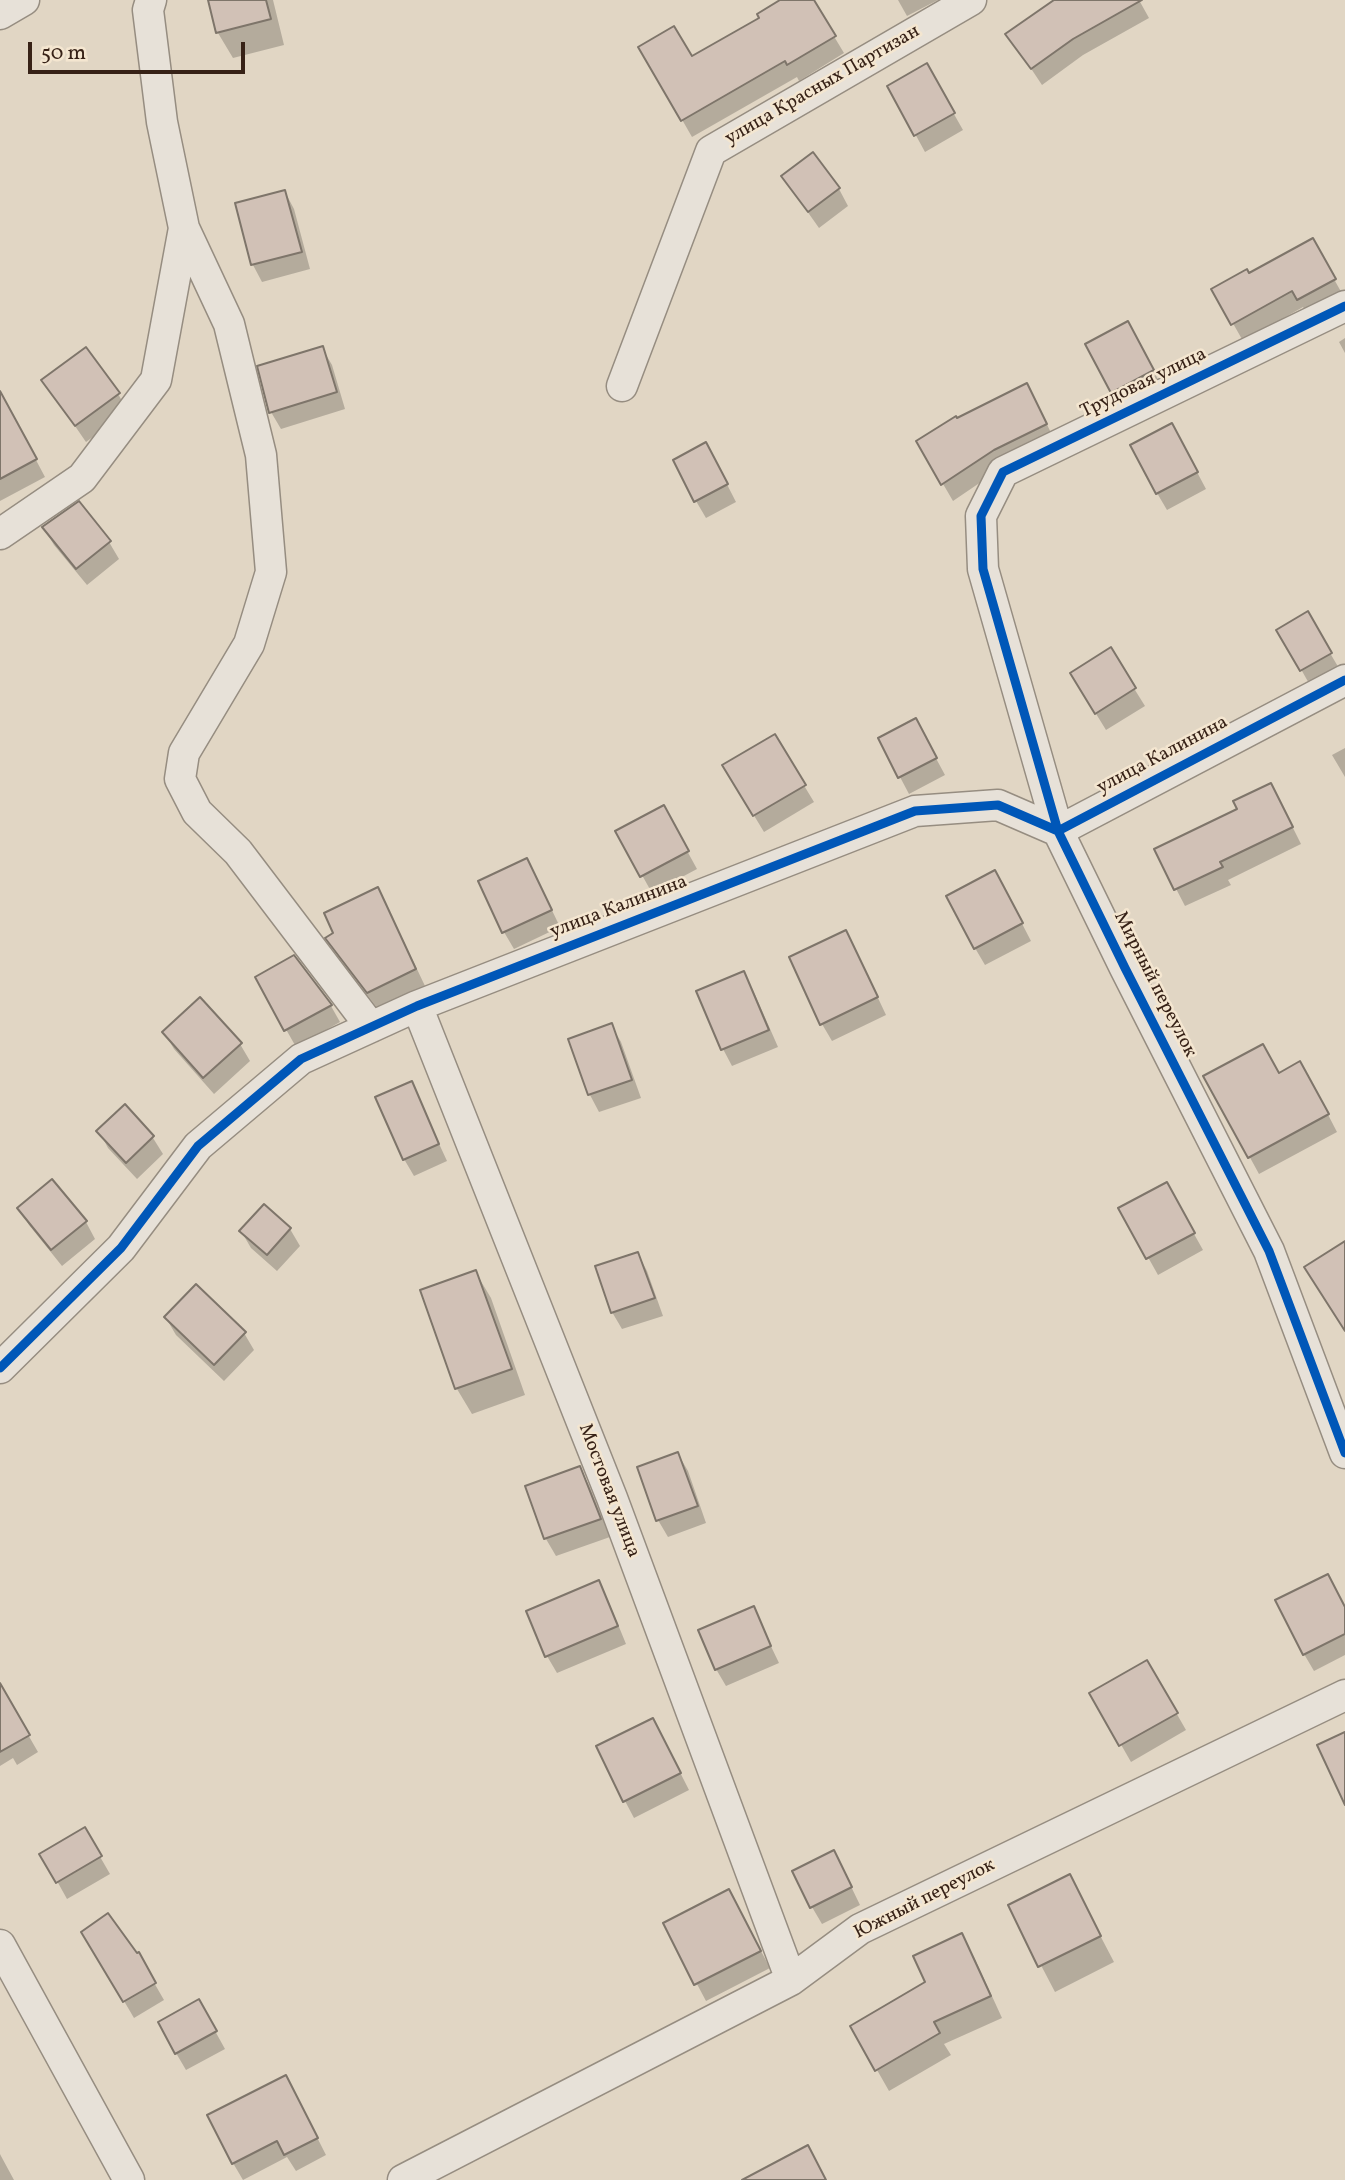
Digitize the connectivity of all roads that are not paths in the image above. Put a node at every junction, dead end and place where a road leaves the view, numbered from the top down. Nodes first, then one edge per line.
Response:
1 (24, 0) edge
2 (151, 0) edge
3 (971, 0) edge
4 (0, 13) edge
5 (184, 228) junction
6 (1345, 306) edge
7 (622, 386) dead end
8 (981, 516) joint
9 (0, 534) edge
10 (1345, 680) edge
11 (1059, 831) junction
12 (416, 1006) junction
13 (371, 1027) junction
14 (0, 1368) edge
15 (1345, 1453) edge
16 (1345, 1695) edge
17 (0, 1945) edge
18 (791, 1980) junction
19 (129, 2180) edge
20 (403, 2180) edge

1 - 4 street
2 - 5 street
3 - 7 street, улица Красных Партизан
5 - 9 street
5 - 13 street
6 - 8 street, Трудовая улица
8 - 11 street, Мирный переулок
10 - 11 street, улица Калинина
11 - 12 street, улица Калинина
11 - 15 street, Мирный переулок
12 - 13 street, улица Калинина
12 - 18 street, Мостовая улица
13 - 14 street, улица Калинина
16 - 18 street, Южный переулок
17 - 19 street
18 - 20 street, Южный переулок

